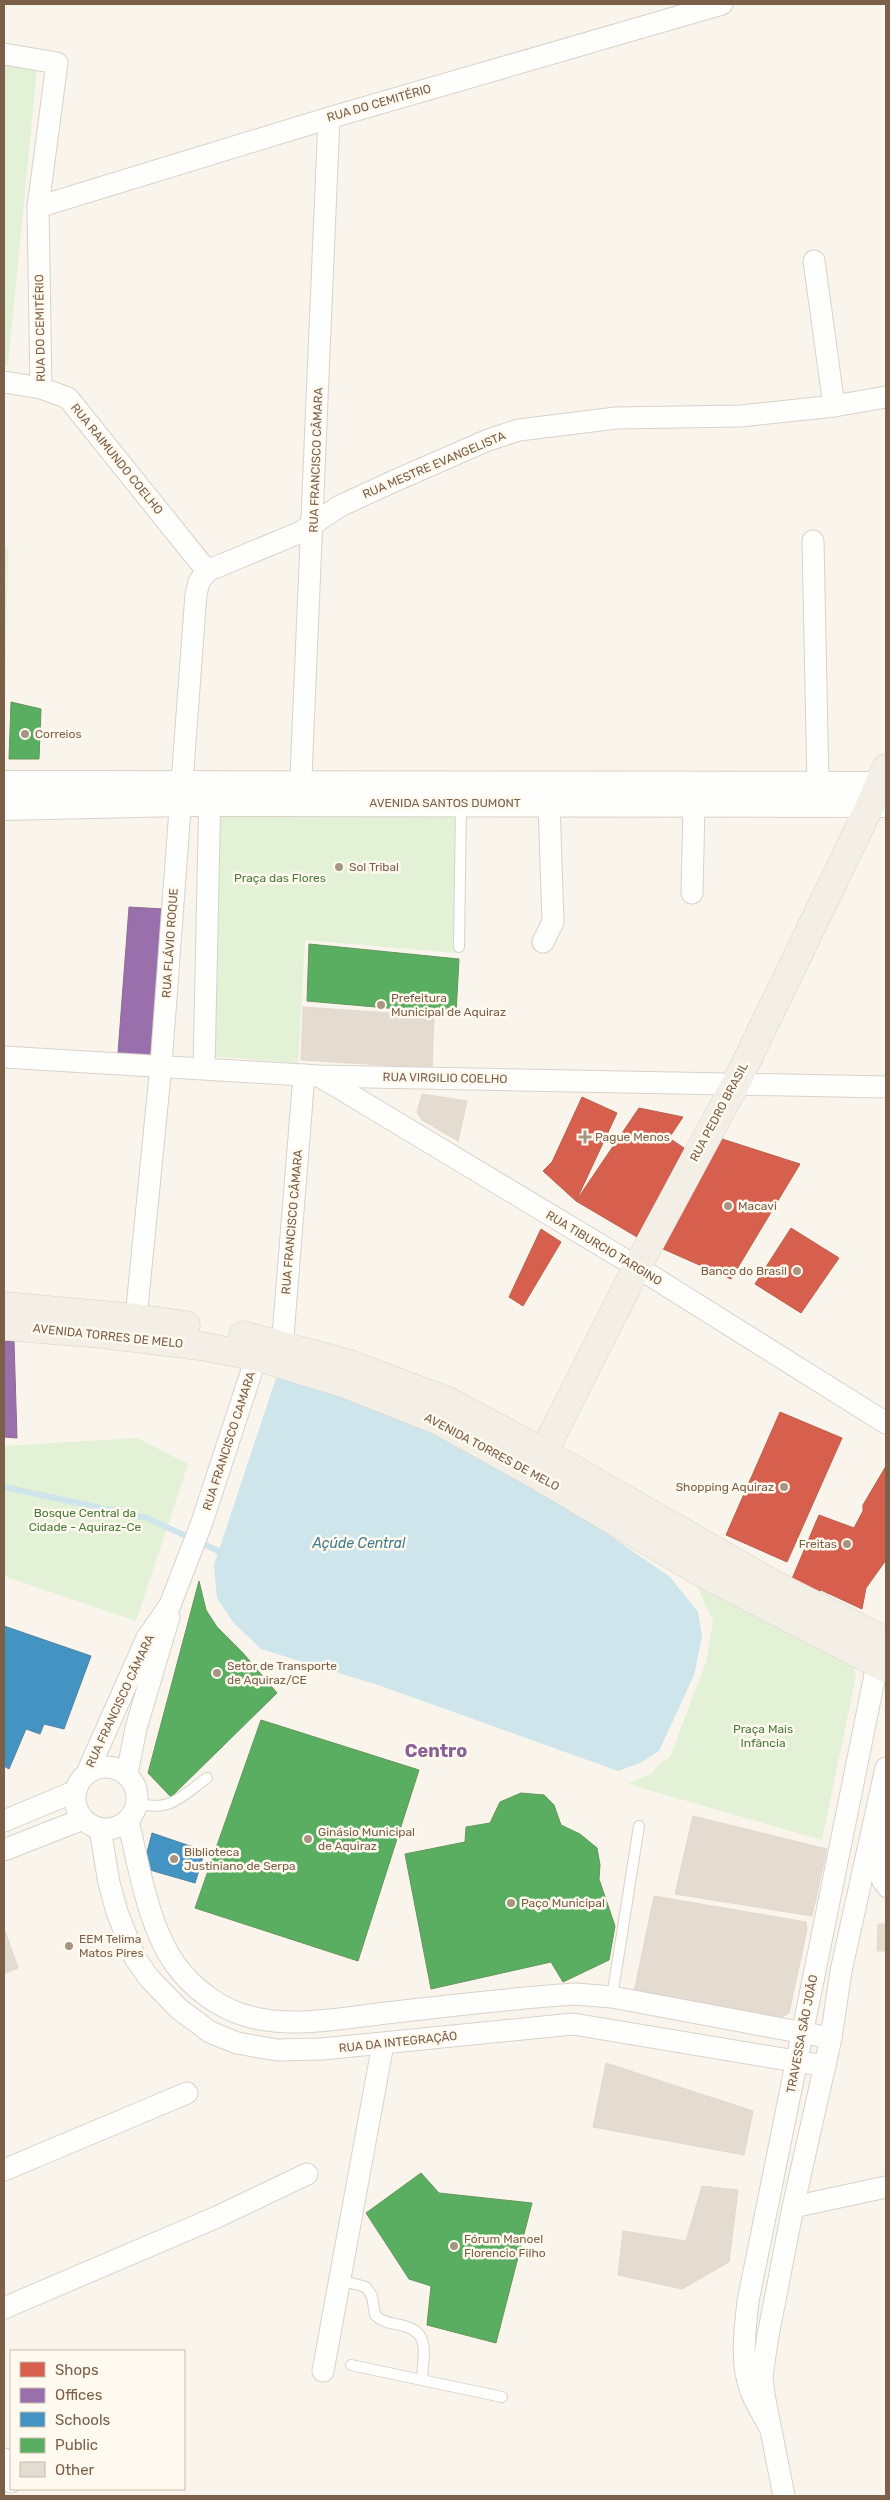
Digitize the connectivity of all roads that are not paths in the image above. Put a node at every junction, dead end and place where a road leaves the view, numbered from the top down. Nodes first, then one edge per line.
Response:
1 (722, 4) edge
2 (4, 54) edge
3 (329, 118) junction
4 (38, 207) junction
5 (814, 261) dead end
6 (4, 382) edge
7 (41, 388) junction
8 (886, 397) edge
9 (834, 406) junction
10 (314, 524) junction
11 (812, 541) dead end
12 (208, 571) junction
13 (4, 784) edge
14 (818, 785) junction
15 (882, 790) edge
16 (182, 793) junction
17 (301, 793) junction
18 (210, 794) junction
19 (81, 795) junction
20 (461, 804) junction
21 (549, 804) junction
22 (694, 805) junction
23 (4, 807) edge
24 (692, 893) dead end
25 (543, 942) dead end
26 (459, 947) dead end
27 (4, 1057) edge
28 (161, 1065) junction
29 (204, 1068) junction
30 (312, 1075) junction
31 (736, 1083) junction
32 (886, 1087) edge
33 (637, 1267) junction
34 (4, 1306) edge
35 (136, 1318) junction
36 (4, 1326) edge
37 (269, 1350) junction
38 (886, 1423) edge
39 (539, 1463) junction
40 (201, 1525) joint
41 (170, 1605) junction
42 (883, 1653) edge
43 (886, 1768) edge
44 (87, 1773) junction
45 (127, 1774) junction
46 (207, 1778) dead end
47 (76, 1792) junction
48 (133, 1812) junction
49 (886, 1812) edge
50 (4, 1821) edge
51 (91, 1824) junction
52 (639, 1826) dead end
53 (4, 1850) edge
54 (886, 1889) edge
55 (612, 1997) junction
56 (802, 2032) junction
57 (831, 2038) junction
58 (383, 2044) junction
59 (797, 2060) junction
60 (825, 2066) junction
61 (187, 2093) dead end
62 (4, 2170) edge
63 (307, 2174) dead end
64 (886, 2187) edge
65 (793, 2207) junction
66 (340, 2280) junction
67 (4, 2308) edge
68 (351, 2366) dead end
69 (323, 2370) dead end
70 (422, 2380) junction
71 (502, 2397) dead end
72 (769, 2426) junction
73 (4, 2459) edge
74 (10, 2479) edge
75 (784, 2496) edge

1 - 3 street, RUA DO CEMITÉRIO
2 - 4 street, RUA DO CEMITÉRIO
3 - 4 street, RUA DO CEMITÉRIO
3 - 10 street, RUA FRANCISCO CÂMARA
4 - 7 street, RUA DO CEMITÉRIO
5 - 9 street
6 - 7 street, RUA RAIMUNDO COELHO
7 - 12 street, RUA RAIMUNDO COELHO
8 - 9 street, RUA MESTRE EVANGELISTA
9 - 10 street, RUA MESTRE EVANGELISTA
10 - 12 street, RUA MESTRE EVANGELISTA
10 - 17 street, RUA FRANCISCO CÂMARA
11 - 14 street
12 - 16 street, RUA FLÁVIO ROQUE
13 - 19 street, AVENIDA SANTOS DUMONT
14 - 15 street, AVENIDA SANTOS DUMONT
14 - 17 street, AVENIDA SANTOS DUMONT
15 - 22 street, AVENIDA SANTOS DUMONT
15 - 31 main road, RUA PEDRO BRASIL
16 - 18 street, AVENIDA SANTOS DUMONT
16 - 19 street, AVENIDA SANTOS DUMONT
16 - 28 street, RUA FLÁVIO ROQUE
17 - 18 street, AVENIDA SANTOS DUMONT
17 - 20 street, AVENIDA SANTOS DUMONT
18 - 29 street
19 - 23 street, AVENIDA SANTOS DUMONT
20 - 21 street, AVENIDA SANTOS DUMONT
20 - 26 lane
21 - 22 street, AVENIDA SANTOS DUMONT
21 - 25 street
22 - 24 street
27 - 28 street, RUA VIRGILIO COELHO
28 - 29 street, RUA VIRGILIO COELHO
28 - 35 street, RUA FLÁVIO ROQUE
29 - 30 street, RUA VIRGILIO COELHO
30 - 31 street, RUA VIRGILIO COELHO
30 - 33 street, RUA TIBURCIO TARGINO
30 - 37 street, RUA FRANCISCO CÂMARA
31 - 32 street, RUA VIRGILIO COELHO
31 - 33 main road, RUA PEDRO BRASIL
33 - 38 street, RUA TIBURCIO TARGINO
33 - 39 main road, RUA PEDRO BRASIL
34 - 35 main road, AVENIDA TORRES DE MELO
35 - 37 main road, AVENIDA TORRES DE MELO
36 - 37 main road, AVENIDA TORRES DE MELO
37 - 39 main road, AVENIDA TORRES DE MELO
37 - 40 street, RUA FRANCISCO CAMARA
39 - 42 main road, AVENIDA TORRES DE MELO
40 - 41 street, RUA FRANCISCO CÂMARA
41 - 44 street, RUA FRANCISCO CÂMARA
41 - 45 street, RUA FRANCISCO CÂMARA
42 - 56 street, TRAVESSA SÃO JOÃO
43 - 57 street, TRAVESSA SÃO JOÃO
44 - 45 street
44 - 47 street
45 - 48 street
46 - 48 lane
47 - 50 street
47 - 51 street
48 - 51 street
48 - 55 street
49 - 54 street
51 - 53 street
51 - 58 street, RUA DA INTEGRAÇÃO
52 - 55 lane
55 - 56 street
56 - 57 street
56 - 59 street, TRAVESSA SÃO JOÃO
57 - 60 street, TRAVESSA SÃO JOÃO
58 - 59 street, RUA DA INTEGRAÇÃO
58 - 66 street
59 - 60 street, RUA DA INTEGRAÇÃO
59 - 72 street, TRAVESSA SÃO JOÃO
60 - 65 street, TRAVESSA SÃO JOÃO
61 - 62 street
63 - 67 street
64 - 65 street
65 - 72 street, TRAVESSA SÃO JOÃO
66 - 69 street
66 - 70 lane
68 - 70 lane
70 - 71 lane
72 - 75 street, TRAVESSA SÃO JOÃO
73 - 74 street

